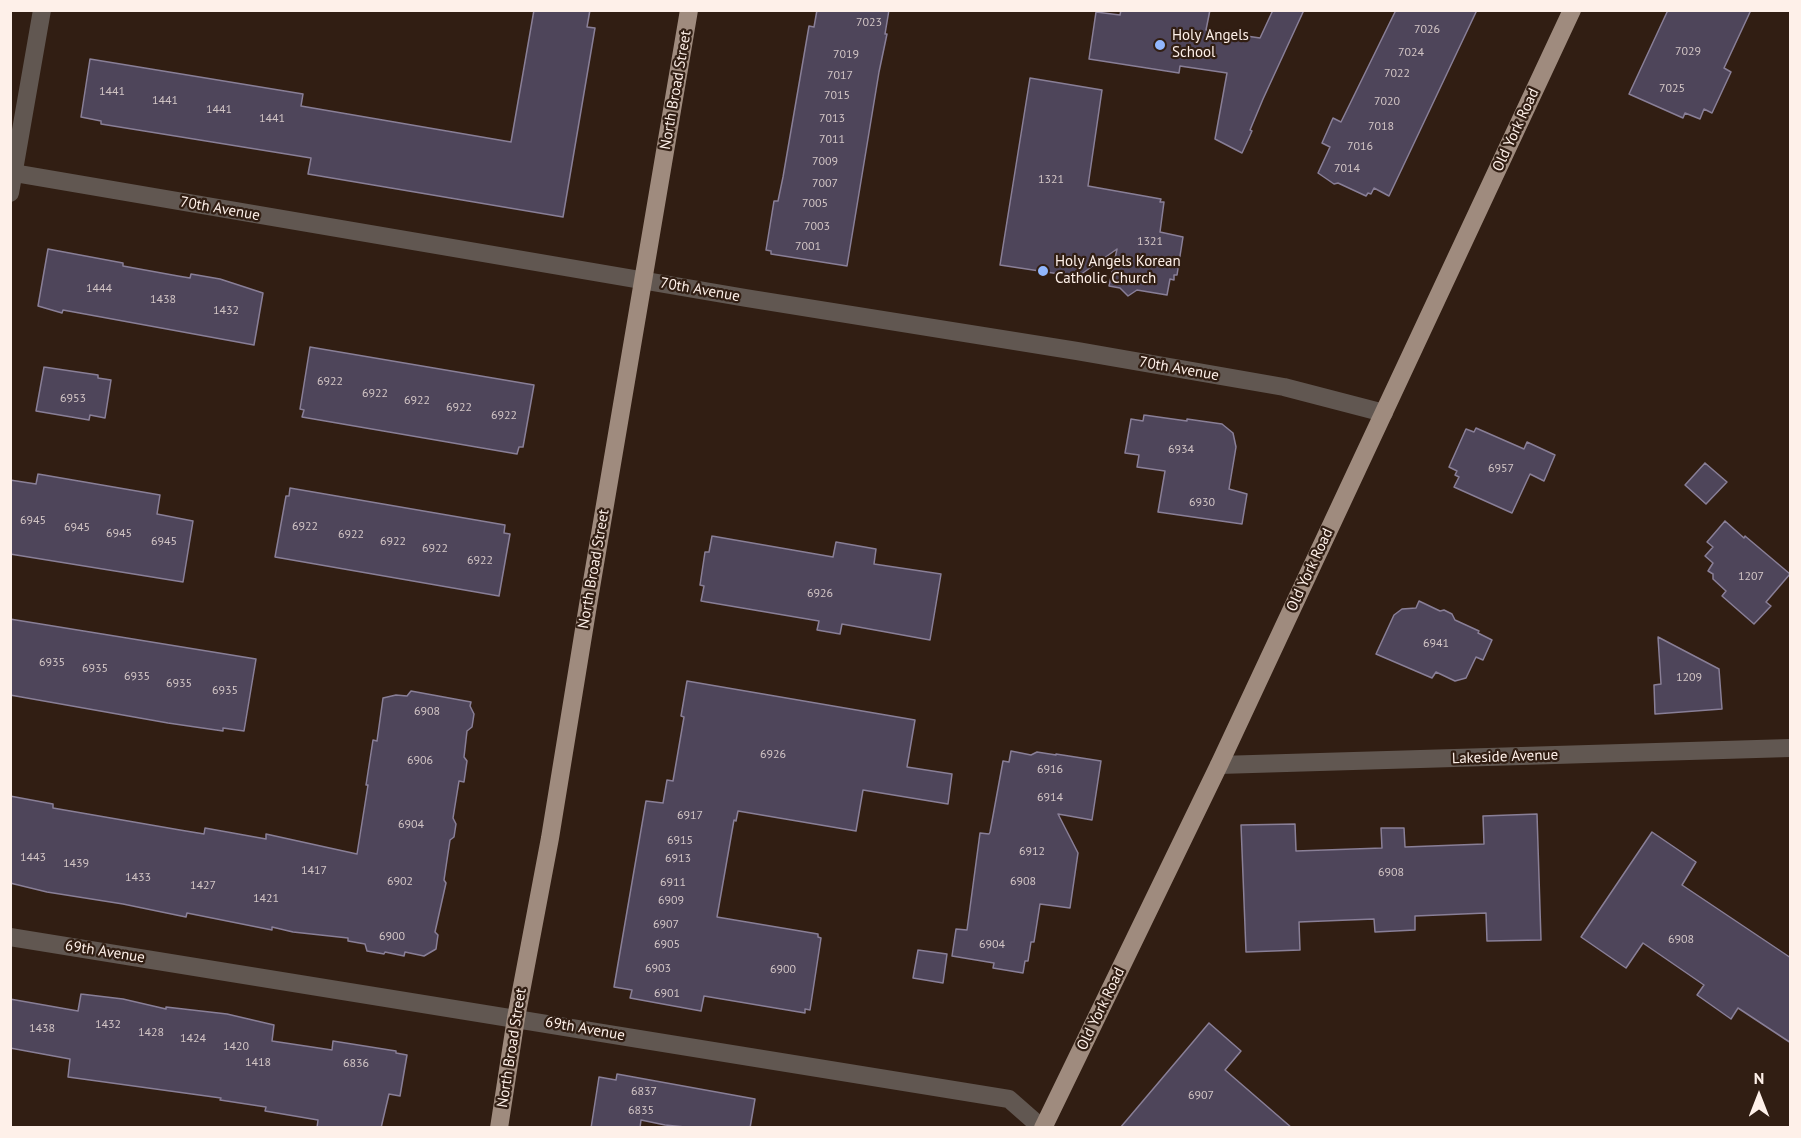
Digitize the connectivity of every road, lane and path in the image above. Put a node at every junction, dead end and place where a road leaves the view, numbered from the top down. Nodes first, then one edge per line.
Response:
1 (42, 10) edge
2 (689, 10) edge
3 (1572, 10) edge
4 (14, 173) junction
5 (10, 193) edge
6 (644, 281) junction
7 (1384, 413) junction
8 (1791, 748) edge
9 (1219, 765) junction
10 (10, 937) edge
11 (516, 1018) junction
12 (499, 1128) edge
13 (1042, 1128) edge

1 - 4 street
2 - 6 main road, North Broad Street
3 - 7 main road, Old York Road
4 - 5 street
4 - 6 street, 70th Avenue
6 - 7 street, 70th Avenue
6 - 11 main road, North Broad Street
7 - 9 main road, Old York Road
8 - 9 street, Lakeside Avenue
9 - 13 main road, Old York Road
10 - 11 street, 69th Avenue
11 - 12 main road, North Broad Street
11 - 13 street, 69th Avenue

